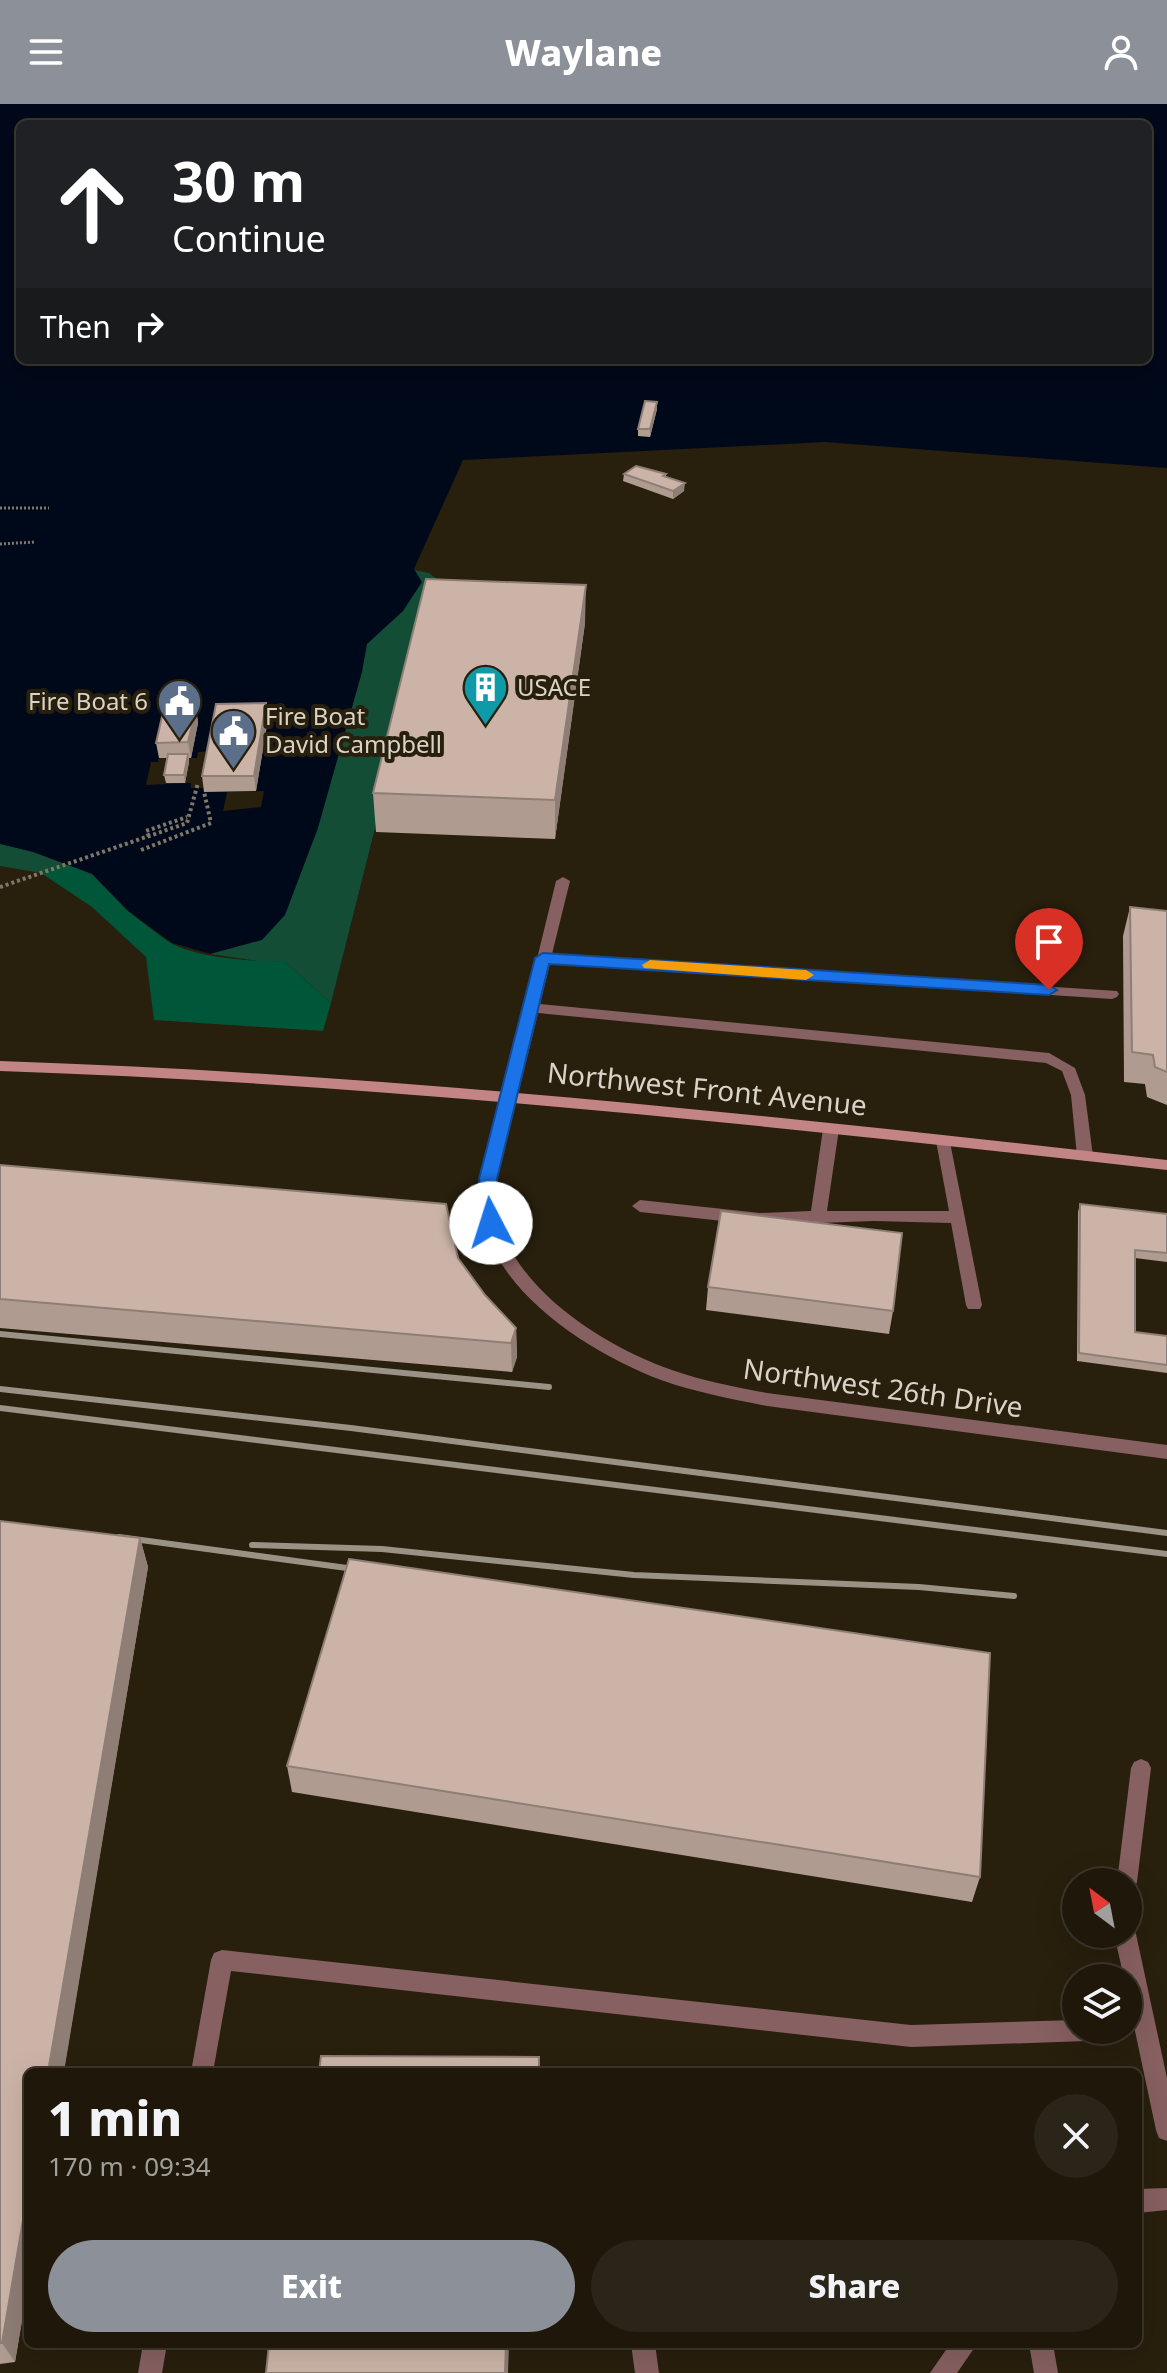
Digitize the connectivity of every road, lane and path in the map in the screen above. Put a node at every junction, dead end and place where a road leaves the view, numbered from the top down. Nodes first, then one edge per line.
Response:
1 (0, 508) edge
2 (49, 508) dead end
3 (35, 542) dead end
4 (0, 544) edge
5 (198, 783) dead end
6 (204, 792) edge
7 (141, 850) dead end
8 (563, 881) dead end
9 (0, 887) edge
10 (543, 958) junction
11 (1112, 994) dead end
12 (530, 1008) junction
13 (0, 1066) edge
14 (511, 1094) junction
15 (831, 1129) junction
16 (944, 1141) junction
17 (1085, 1156) junction
18 (1167, 1165) edge
19 (640, 1206) dead end
20 (818, 1217) junction
21 (958, 1217) junction
22 (974, 1305) dead end
23 (1167, 1452) edge
24 (1141, 1768) dead end
25 (1129, 1868) edge
26 (1062, 2031) edge
27 (1141, 2044) edge
28 (203, 2068) edge
29 (1167, 2130) edge
30 (1167, 2199) edge
31 (1142, 2201) edge
32 (154, 2348) edge
33 (644, 2348) edge
34 (962, 2348) edge
35 (1042, 2348) edge
36 (150, 2373) edge
37 (647, 2373) edge
38 (942, 2373) edge
39 (1046, 2373) edge

1 - 2 path
3 - 4 path
5 - 9 path
6 - 7 path
8 - 10 street, Northwest 26th Drive
10 - 11 street
10 - 12 street, Northwest 26th Drive
12 - 14 street, Northwest 26th Drive
12 - 17 street
13 - 14 main road, Northwest Front Avenue
14 - 15 main road, Northwest Front Avenue
14 - 23 street, Northwest 26th Drive
15 - 16 main road, Northwest Front Avenue
15 - 20 street
16 - 17 main road, Northwest Front Avenue
16 - 21 street
17 - 18 main road, Northwest Front Avenue
19 - 20 street
20 - 21 street
21 - 22 street
24 - 25 street
26 - 28 street
27 - 29 street
30 - 31 street
32 - 36 street
33 - 37 street
34 - 38 street
35 - 39 street

